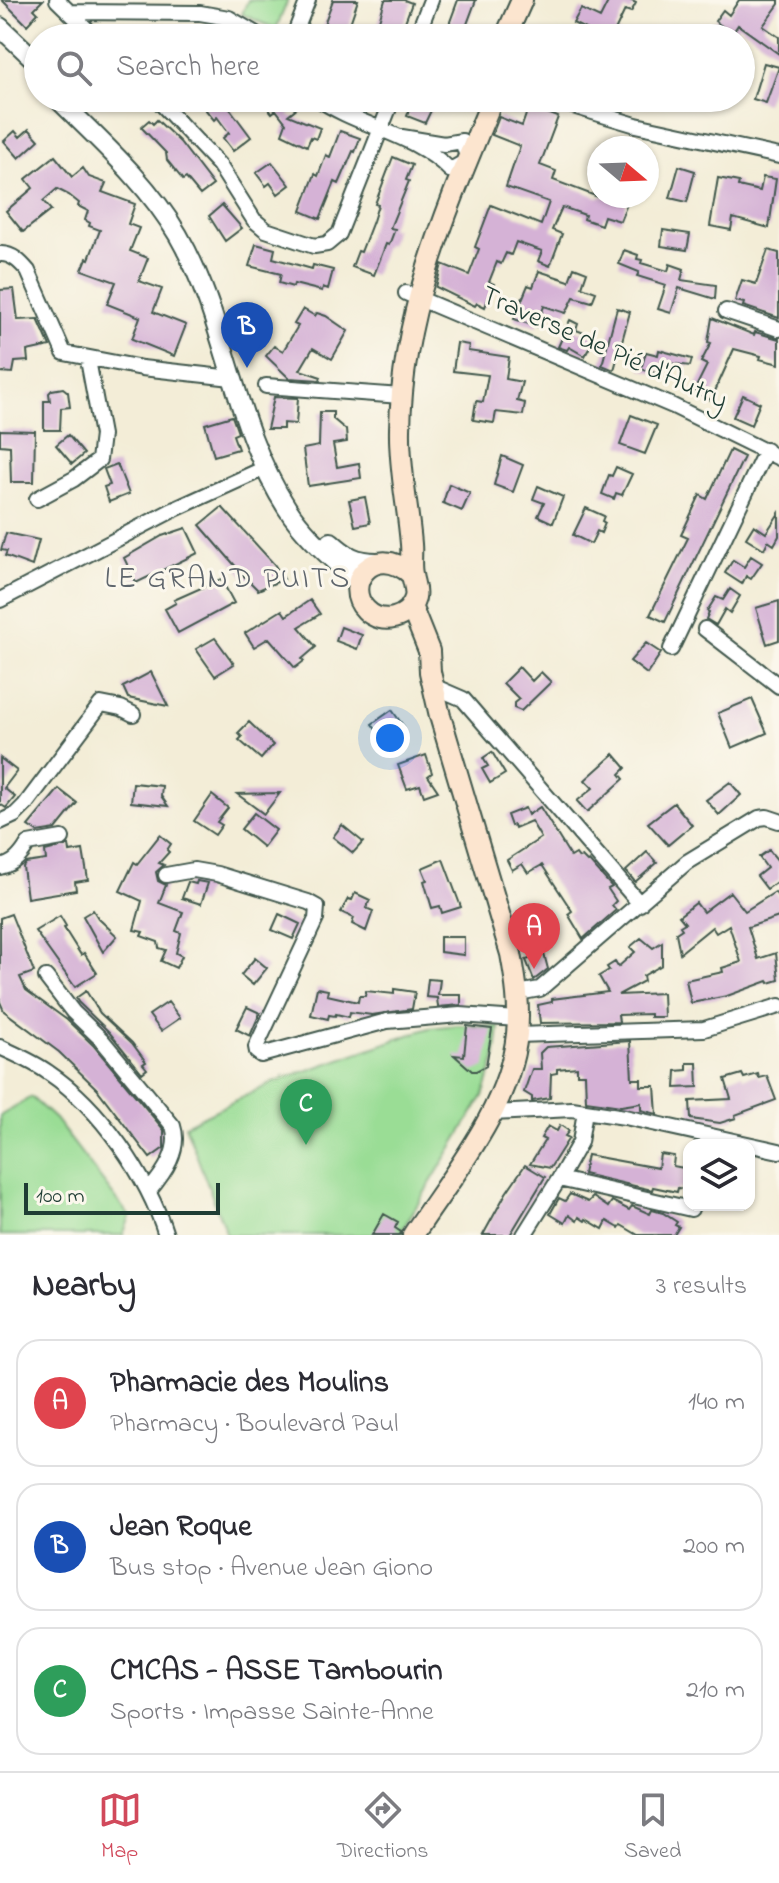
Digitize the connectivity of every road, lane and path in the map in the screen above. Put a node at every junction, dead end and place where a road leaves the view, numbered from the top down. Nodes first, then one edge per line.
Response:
1 (57, 0) edge
2 (308, 0) edge
3 (431, 0) edge
4 (522, 0) edge
5 (535, 0) edge
6 (71, 12) junction
7 (83, 24) edge
8 (239, 24) edge
9 (299, 24) edge
10 (422, 24) edge
11 (511, 24) edge
12 (524, 24) edge
13 (0, 27) edge
14 (0, 44) edge
15 (24, 50) edge
16 (24, 66) edge
17 (71, 112) edge
18 (87, 112) edge
19 (169, 112) edge
20 (343, 112) edge
21 (388, 112) edge
22 (475, 112) edge
23 (485, 112) edge
24 (593, 112) edge
25 (381, 129) junction
26 (402, 137) junction
27 (779, 156) edge
28 (460, 157) junction
29 (0, 254) edge
30 (412, 295) junction
31 (726, 311) dead end
32 (779, 329) edge
33 (88, 360) junction
34 (232, 378) junction
35 (266, 386) dead end
36 (395, 395) junction
37 (773, 454) edge
38 (265, 468) junction
39 (37, 499) dead end
40 (381, 562) junction
41 (411, 574) junction
42 (358, 583) junction
43 (0, 600) edge
44 (411, 606) junction
45 (390, 619) junction
46 (705, 629) dead end
47 (671, 649) dead end
48 (432, 679) junction
49 (779, 686) edge
50 (133, 714) dead end
51 (779, 821) edge
52 (0, 822) edge
53 (62, 838) dead end
54 (0, 867) edge
55 (166, 875) dead end
56 (640, 904) junction
57 (46, 977) dead end
58 (518, 993) junction
59 (779, 1006) edge
60 (518, 1027) junction
61 (0, 1047) edge
62 (585, 1111) junction
63 (492, 1113) junction
64 (779, 1151) edge
65 (559, 1179) junction
66 (149, 1191) junction
67 (683, 1207) edge
68 (166, 1235) edge
69 (413, 1235) edge
70 (524, 1235) edge

1 - 6 street
2 - 9 street
3 - 10 street
4 - 11 main road
5 - 12 main road
6 - 7 street
6 - 8 street
13 - 15 street
14 - 16 street
17 - 34 street
18 - 40 street
19 - 25 street
20 - 25 street
21 - 25 street
22 - 28 main road
23 - 28 main road
24 - 27 street
25 - 26 street
26 - 28 street
26 - 28 street
28 - 30 main road
29 - 33 street
30 - 36 main road
30 - 37 street, Traverse de Pié d'Autry
31 - 32 street
33 - 34 street
33 - 39 street
34 - 38 street
35 - 36 street
36 - 40 main road
36 - 41 main road
37 - 47 street
38 - 42 street
38 - 43 street
40 - 41 main road
40 - 42 main road
41 - 44 main road
42 - 45 main road
44 - 45 main road
44 - 48 main road
45 - 48 main road
46 - 49 street
48 - 56 street
48 - 58 main road
50 - 52 street
51 - 56 street
53 - 54 street
55 - 60 street
56 - 58 street
57 - 66 street
58 - 60 main road
59 - 60 street
60 - 63 main road
61 - 66 street
62 - 63 street
62 - 64 street
62 - 65 street
63 - 69 main road
65 - 67 street
65 - 70 street
66 - 68 street

